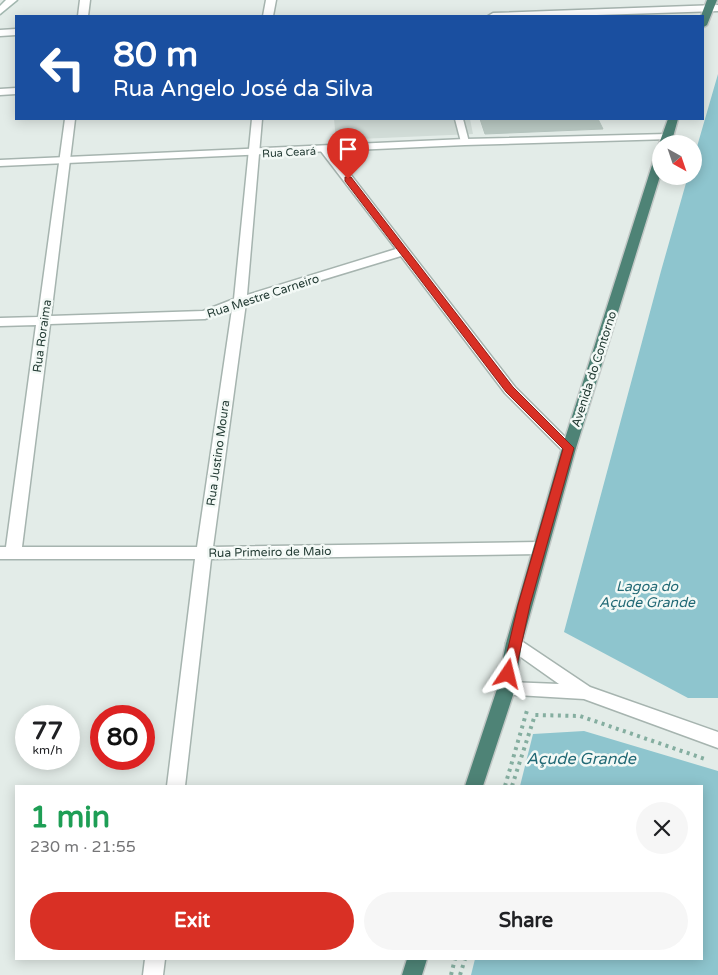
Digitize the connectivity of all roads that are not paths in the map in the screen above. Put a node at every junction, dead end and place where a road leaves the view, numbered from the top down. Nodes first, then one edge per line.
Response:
1 (12, 0) edge
2 (85, 0) edge
3 (271, 0) edge
4 (713, 6) edge
5 (0, 11) edge
6 (84, 15) edge
7 (268, 15) edge
8 (515, 15) edge
9 (704, 22) edge
10 (15, 32) edge
11 (0, 33) edge
12 (15, 91) edge
13 (0, 92) edge
14 (70, 120) edge
15 (256, 120) edge
16 (459, 120) edge
17 (673, 120) edge
18 (668, 135) edge
19 (652, 141) edge
20 (465, 142) junction
21 (326, 150) junction
22 (252, 154) junction
23 (64, 161) junction
24 (0, 163) edge
25 (652, 185) edge
26 (403, 252) junction
27 (240, 300) junction
28 (0, 322) edge
29 (45, 322) junction
30 (569, 448) junction
31 (539, 548) junction
32 (6, 553) edge
33 (204, 553) junction
34 (514, 643) junction
35 (506, 689) junction
36 (584, 692) junction
37 (718, 740) edge
38 (176, 785) edge
39 (474, 785) edge
40 (155, 960) edge
41 (417, 960) edge
42 (153, 975) edge
43 (412, 975) edge

1 - 5 street
2 - 6 street
3 - 7 street
4 - 8 street
4 - 9 highway
10 - 11 street
12 - 13 street
14 - 23 street, Rua Roraima
15 - 22 street, Rua Justino Moura
16 - 20 lane
17 - 18 highway
19 - 20 street, Rua Ceará
20 - 21 street, Rua Ceará
21 - 22 street, Rua Ceará
21 - 26 street
22 - 23 street, Rua Ceará
22 - 27 street, Rua Justino Moura
23 - 24 street, Rua Ceará
23 - 29 street, Rua Roraima
25 - 30 highway, Avenida do Contorno
26 - 27 street, Rua Mestre Carneiro
26 - 30 street
27 - 29 street, Rua Mestre Carneiro
27 - 33 street, Rua Justino Moura
28 - 29 street, Rua Mestre Carneiro
29 - 32 street, Rua Roraima
30 - 31 highway, Avenida do Contorno
31 - 33 street, Rua Primeiro de Maio
31 - 34 highway, Avenida do Contorno
32 - 33 street, Rua Primeiro de Maio
33 - 38 street, Rua Justino Moura
34 - 35 highway, Avenida do Contorno
34 - 36 street
35 - 36 street
35 - 39 highway, Avenida do Contorno
36 - 37 street
40 - 42 street
41 - 43 highway

